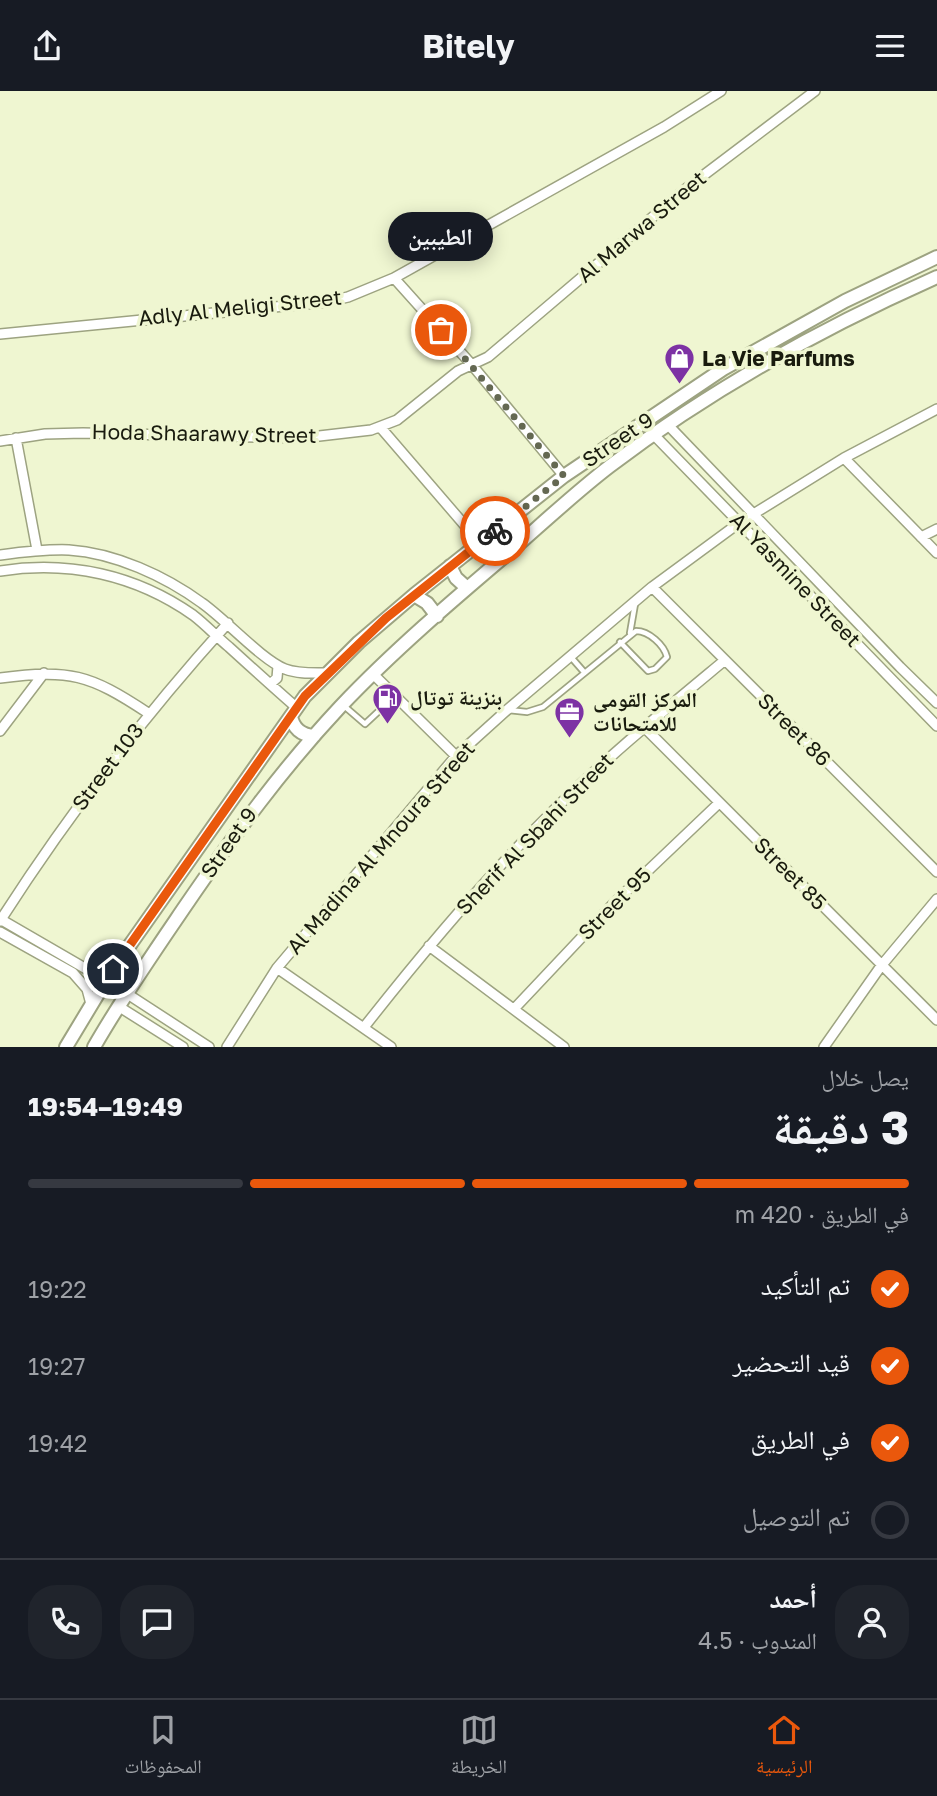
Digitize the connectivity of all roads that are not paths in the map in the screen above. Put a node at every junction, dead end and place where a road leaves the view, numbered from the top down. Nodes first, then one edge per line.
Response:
1 (721, 91) edge
2 (815, 91) edge
3 (937, 257) edge
4 (937, 277) edge
5 (394, 278) junction
6 (0, 334) edge
7 (472, 365) junction
8 (937, 409) edge
9 (668, 425) junction
10 (381, 428) junction
11 (653, 435) junction
12 (16, 438) junction
13 (0, 441) edge
14 (845, 458) junction
15 (564, 476) junction
16 (753, 514) junction
17 (739, 523) junction
18 (937, 529) edge
19 (921, 537) junction
20 (480, 543) junction
21 (37, 550) junction
22 (937, 553) edge
23 (0, 555) edge
24 (450, 566) junction
25 (0, 571) edge
26 (652, 587) junction
27 (467, 588) junction
28 (414, 594) junction
29 (636, 601) junction
30 (437, 616) junction
31 (228, 623) junction
32 (630, 634) junction
33 (216, 636) junction
34 (620, 642) junction
35 (570, 655) junction
36 (724, 660) junction
37 (278, 666) junction
38 (900, 667) junction
39 (584, 672) junction
40 (44, 673) junction
41 (327, 673) junction
42 (373, 674) junction
43 (889, 677) junction
44 (0, 678) edge
45 (270, 684) junction
46 (926, 692) junction
47 (395, 696) junction
48 (914, 703) junction
49 (937, 703) edge
50 (342, 705) junction
51 (507, 710) junction
52 (294, 712) junction
53 (148, 713) junction
54 (937, 726) edge
55 (644, 727) junction
56 (0, 731) edge
57 (314, 736) junction
58 (265, 752) junction
59 (456, 756) junction
60 (285, 768) junction
61 (719, 803) junction
62 (937, 872) edge
63 (937, 899) edge
64 (0, 920) edge
65 (0, 932) edge
66 (429, 946) junction
67 (881, 966) junction
68 (277, 968) junction
69 (113, 969) junction
70 (126, 993) junction
71 (91, 1004) junction
72 (118, 1006) junction
73 (514, 1009) junction
74 (937, 1020) edge
75 (365, 1026) junction
76 (66, 1047) edge
77 (94, 1047) edge
78 (183, 1047) edge
79 (209, 1047) edge
80 (227, 1047) edge
81 (391, 1047) edge
82 (564, 1047) edge
83 (824, 1047) edge

1 - 5 street, Adly Al Meligi Street
2 - 7 street, Al Marwa Street
3 - 15 main road, Street 9
4 - 9 main road, Street 9
5 - 6 street, Adly Al Meligi Street
5 - 7 street
7 - 10 street, Hoda Shaarawy Street
7 - 15 street
8 - 14 street, Al Madina Al Mnoura Street
9 - 11 main road, Street 9
9 - 16 street, Al Yasmine Street
10 - 12 street, Hoda Shaarawy Street
10 - 20 street
11 - 17 street, Al Yasmine Street
11 - 27 main road, Street 9
12 - 13 street, Hoda Shaarawy Street
12 - 21 street
14 - 16 street, Al Madina Al Mnoura Street
14 - 19 street
15 - 20 main road, Street 9
16 - 17 street, Al Madina Al Mnoura Street
16 - 38 street, Al Yasmine Street
17 - 26 street, Al Madina Al Mnoura Street
17 - 43 street, Al Yasmine Street
18 - 19 street
19 - 22 street
20 - 24 main road, Street 9
21 - 23 street
21 - 31 street
24 - 27 main road
24 - 28 main road, Street 9
25 - 33 street
26 - 29 street, Al Madina Al Mnoura Street
26 - 36 street, Street 86
27 - 30 main road, Street 9
28 - 30 main road
28 - 41 main road, Street 9
29 - 32 lane
29 - 35 street, Al Madina Al Mnoura Street
30 - 42 main road, Street 9
31 - 33 street, Street 103
31 - 37 street
32 - 34 lane
32 - 34 lane
33 - 45 street
33 - 53 street, Street 103
34 - 39 lane
35 - 39 lane
35 - 51 street, Al Madina Al Mnoura Street
36 - 55 street, Sherif Al Sbahi Street
36 - 62 street, Street 86
37 - 41 street
37 - 45 street
38 - 43 street
38 - 46 street, Al Yasmine Street
39 - 51 lane
40 - 44 street
40 - 53 street
40 - 56 street
41 - 52 main road, Street 9
42 - 47 street
42 - 50 main road, Street 9
43 - 48 street, Al Yasmine Street
45 - 52 street
46 - 48 street
46 - 49 street, Al Yasmine Street
47 - 50 lane
47 - 59 street
48 - 54 street, Al Yasmine Street
50 - 57 main road, Street 9
51 - 59 street, Al Madina Al Mnoura Street
52 - 57 main road
52 - 58 main road, Street 9
53 - 64 street, Street 103
55 - 61 street, Street 85
55 - 66 street, Sherif Al Sbahi Street
57 - 60 main road, Street 9
58 - 60 main road
58 - 69 main road, Street 9
59 - 68 street, Al Madina Al Mnoura Street
60 - 70 main road, Street 9
61 - 67 street, Street 85
61 - 73 street, Street 95
63 - 67 street
64 - 69 street
65 - 71 street
66 - 73 street
66 - 75 street, Sherif Al Sbahi Street
67 - 74 street, Street 85
67 - 83 street
68 - 75 street
68 - 80 street, Al Madina Al Mnoura Street
69 - 71 main road, Street 9
70 - 72 main road, Street 9
70 - 79 street
71 - 76 main road, Street 9
72 - 77 main road, Street 9
72 - 78 street
73 - 82 street
75 - 81 street

